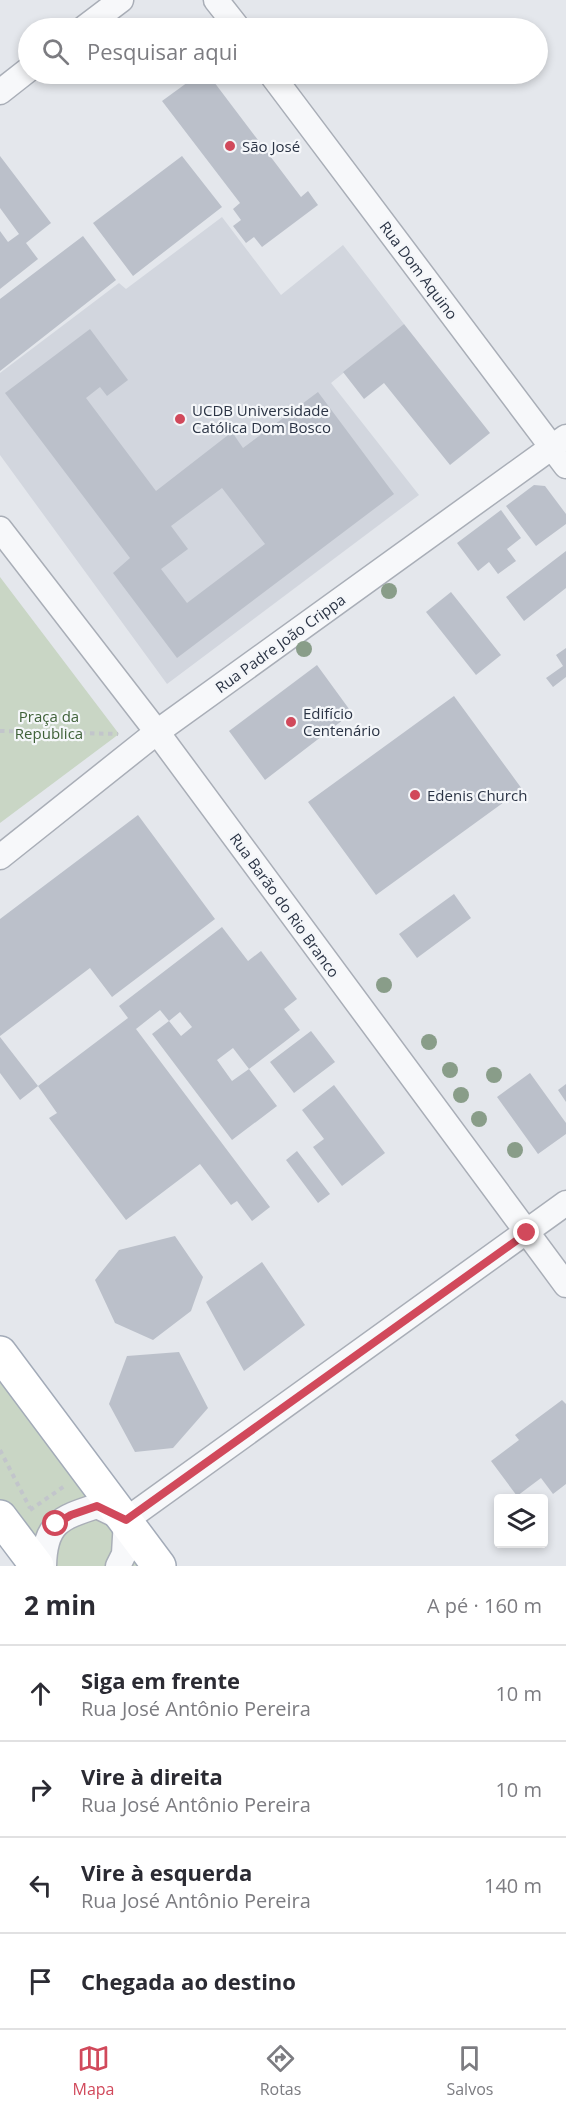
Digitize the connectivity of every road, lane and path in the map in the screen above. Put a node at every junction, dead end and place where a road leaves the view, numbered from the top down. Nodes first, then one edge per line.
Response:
1 (121, 0) edge
2 (216, 0) edge
3 (97, 18) edge
4 (230, 18) edge
5 (18, 78) edge
6 (279, 84) edge
7 (0, 92) edge
8 (561, 450) edge
9 (0, 529) edge
10 (0, 731) edge
11 (157, 732) junction
12 (119, 734) dead end
13 (0, 857) edge
14 (566, 1203) edge
15 (527, 1233) junction
16 (566, 1285) edge
17 (0, 1353) edge
18 (0, 1450) edge
19 (88, 1470) junction
20 (13, 1517) edge
21 (126, 1520) junction
22 (42, 1552) edge
23 (44, 1566) edge
24 (118, 1566) edge
25 (159, 1566) edge

1 - 3 street
2 - 4 street
5 - 7 street
6 - 8 street, Rua Dom Aquino
8 - 11 street, Rua Padre João Crippa
9 - 11 street, Rua Barão do Rio Branco
10 - 12 path
11 - 13 street, Rua Padre João Crippa
11 - 15 street, Rua Barão do Rio Branco
14 - 15 street
15 - 16 street, Rua Barão do Rio Branco
15 - 21 street
17 - 19 main road
18 - 20 path
19 - 20 path
19 - 21 main road
20 - 22 main road
20 - 22 path
21 - 22 street
21 - 24 street
21 - 25 main road
22 - 23 street

